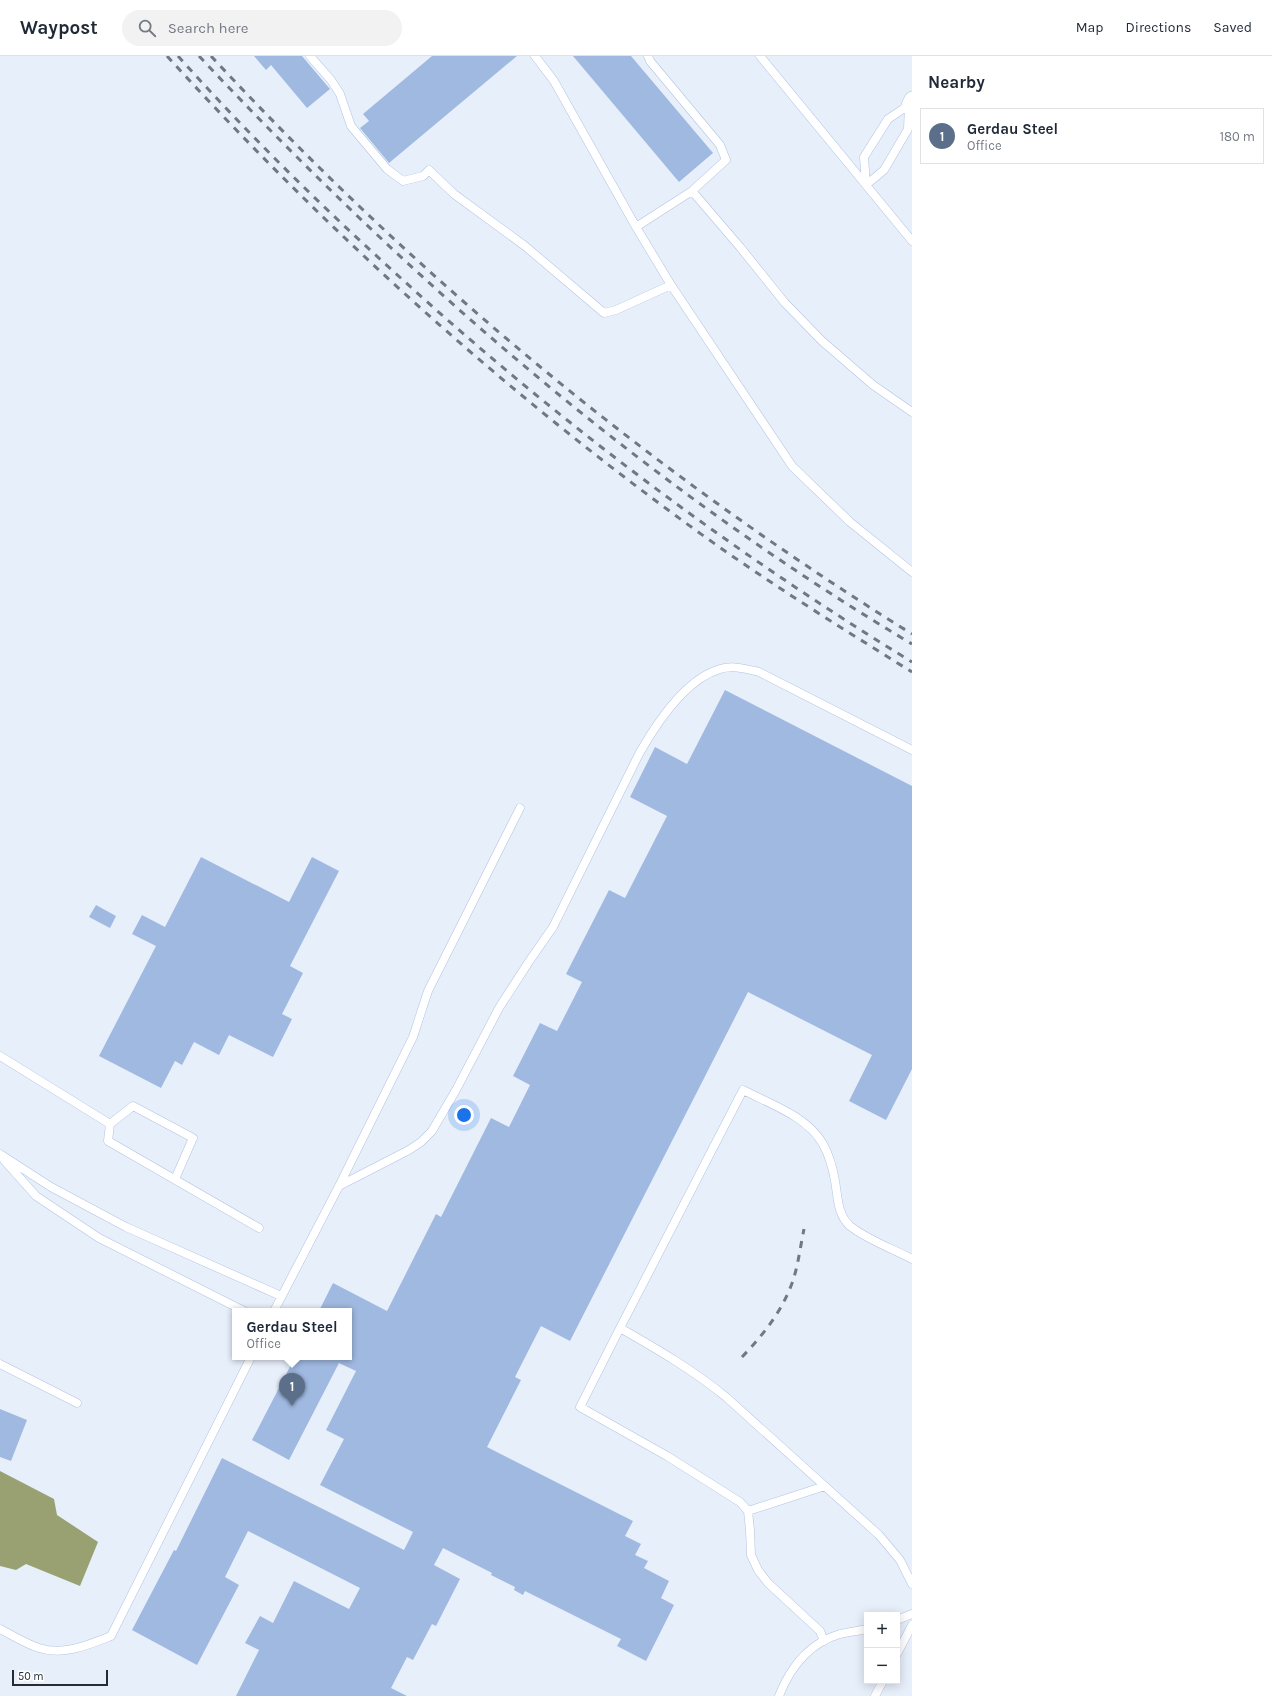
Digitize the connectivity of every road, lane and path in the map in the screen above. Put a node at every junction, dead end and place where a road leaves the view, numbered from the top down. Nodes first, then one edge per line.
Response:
1 (310, 56) edge
2 (535, 56) edge
3 (648, 56) edge
4 (760, 56) edge
5 (910, 102) edge
6 (866, 185) junction
7 (692, 191) junction
8 (636, 227) junction
9 (912, 241) edge
10 (671, 285) junction
11 (912, 412) edge
12 (912, 572) edge
13 (912, 750) edge
14 (520, 808) dead end
15 (0, 1056) edge
16 (110, 1124) junction
17 (0, 1155) edge
18 (174, 1179) junction
19 (339, 1186) junction
20 (259, 1228) dead end
21 (912, 1258) edge
22 (281, 1296) junction
23 (238, 1308) edge
24 (275, 1308) edge
25 (620, 1328) junction
26 (248, 1360) edge
27 (0, 1364) edge
28 (77, 1403) dead end
29 (825, 1486) junction
30 (748, 1511) junction
31 (912, 1584) edge
32 (912, 1614) edge
33 (900, 1619) edge
34 (912, 1625) edge
35 (0, 1629) edge
36 (864, 1630) edge
37 (824, 1641) junction
38 (900, 1648) edge
39 (881, 1684) edge
40 (779, 1696) edge
41 (875, 1696) edge

1 - 10 lane
2 - 8 lane
3 - 7 lane
4 - 6 lane
5 - 6 lane
5 - 6 lane
6 - 9 lane
7 - 8 lane
7 - 11 lane
8 - 10 lane
10 - 12 lane
13 - 19 lane
14 - 19 lane
15 - 16 lane
16 - 18 lane
16 - 18 lane
17 - 22 lane
17 - 23 lane
18 - 20 lane
19 - 22 lane
21 - 25 lane
22 - 24 lane
25 - 29 lane
25 - 30 lane
26 - 35 lane
27 - 28 lane
29 - 30 lane
29 - 31 lane
30 - 37 lane
32 - 33 lane
34 - 38 lane
36 - 37 lane
37 - 40 lane
39 - 41 lane

